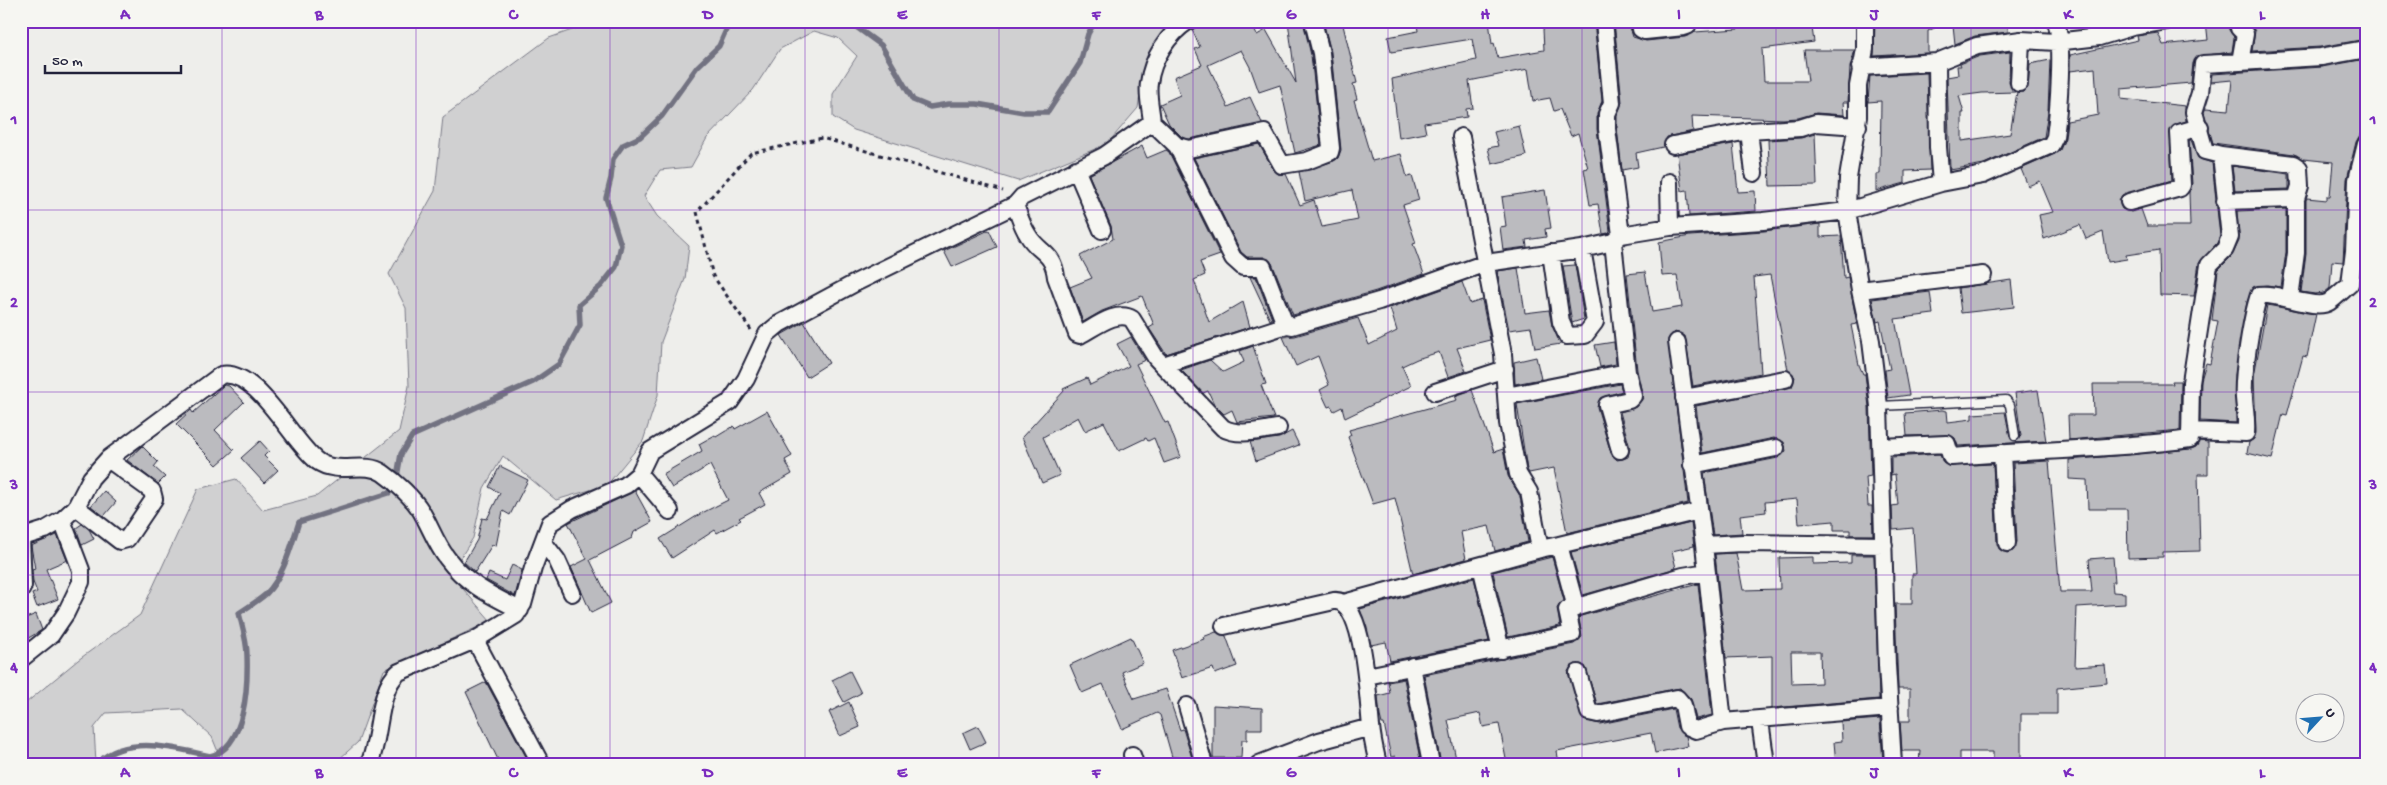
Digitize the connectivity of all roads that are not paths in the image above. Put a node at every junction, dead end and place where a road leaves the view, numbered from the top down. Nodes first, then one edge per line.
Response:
1 (1188, 21) edge
2 (1313, 21) edge
3 (1604, 21) edge
4 (1640, 21) edge
5 (1687, 21) edge
6 (1865, 21) edge
7 (2055, 21) edge
8 (2167, 21) edge
9 (2238, 21) edge
10 (2021, 40) junction
11 (2060, 42) junction
12 (2366, 49) edge
13 (1937, 62) junction
14 (2240, 62) junction
15 (1860, 67) junction
16 (2020, 83) dead end
17 (1152, 122) junction
18 (1858, 126) junction
19 (2200, 127) junction
20 (1749, 131) junction
21 (1461, 137) dead end
22 (2366, 144) edge
23 (1673, 145) dead end
24 (1177, 146) junction
25 (2221, 155) junction
26 (1076, 169) junction
27 (1754, 172) dead end
28 (1669, 182) dead end
29 (1941, 183) junction
30 (2296, 199) junction
31 (1018, 201) junction
32 (2225, 201) junction
33 (2129, 202) dead end
34 (1847, 211) junction
35 (1670, 228) junction
36 (1102, 230) dead end
37 (1617, 239) junction
38 (1582, 249) junction
39 (1551, 253) junction
40 (1486, 263) junction
41 (1983, 275) dead end
42 (1860, 290) junction
43 (2290, 298) junction
44 (1287, 325) junction
45 (1677, 342) dead end
46 (1162, 364) junction
47 (1505, 369) junction
48 (1627, 372) junction
49 (1785, 379) dead end
50 (1435, 392) dead end
51 (1507, 396) junction
52 (1684, 398) junction
53 (1879, 406) junction
54 (1278, 428) dead end
55 (2190, 431) junction
56 (2015, 436) dead end
57 (1880, 447) junction
58 (1776, 448) dead end
59 (1620, 450) dead end
60 (2002, 453) junction
61 (108, 459) junction
62 (1692, 465) junction
63 (639, 474) junction
64 (76, 507) junction
65 (670, 511) dead end
66 (1699, 511) junction
67 (62, 520) junction
68 (22, 537) edge
69 (544, 543) junction
70 (2007, 543) dead end
71 (1559, 545) junction
72 (1704, 545) junction
73 (1884, 545) junction
74 (1540, 549) junction
75 (1481, 566) junction
76 (1706, 572) junction
77 (21, 590) edge
78 (572, 593) dead end
79 (1344, 603) junction
80 (1576, 608) junction
81 (520, 610) junction
82 (1224, 626) dead end
83 (475, 640) junction
84 (1501, 650) junction
85 (21, 659) edge
86 (1412, 666) junction
87 (1578, 673) dead end
88 (1367, 676) junction
89 (1187, 706) dead end
90 (1890, 708) junction
91 (1760, 721) junction
92 (1723, 722) junction
93 (1371, 727) junction
94 (374, 761) edge
95 (541, 764) edge
96 (1204, 764) edge
97 (1259, 764) edge
98 (1378, 764) edge
99 (1431, 764) edge
100 (1766, 764) edge
101 (1892, 764) edge

1 - 17 street
2 - 24 street
3 - 37 street
4 - 5 street
6 - 15 street
7 - 11 street
8 - 11 street
9 - 14 street
10 - 11 street
10 - 13 street
10 - 16 street
11 - 29 street
12 - 14 street
13 - 15 street
13 - 29 street
14 - 19 street
15 - 18 street
17 - 24 street
17 - 26 street
18 - 20 street
18 - 34 street
19 - 25 street
19 - 33 street
20 - 23 street
20 - 27 street
21 - 40 street
22 - 43 street
24 - 44 street
25 - 30 street
25 - 32 street
26 - 31 street
26 - 36 street
28 - 35 street
29 - 34 street
30 - 32 street
30 - 43 street
31 - 46 street
31 - 63 street
32 - 55 street
34 - 35 street
34 - 42 street
35 - 37 street
37 - 38 street
37 - 48 street
38 - 39 street
38 - 39 street
39 - 40 street
40 - 44 street
40 - 47 street
41 - 42 street
42 - 53 street
43 - 55 street
44 - 46 street
45 - 52 street
46 - 54 street
47 - 50 street
47 - 51 street
48 - 51 street
48 - 59 street
49 - 52 street
51 - 74 street
52 - 62 street
53 - 56 lane
53 - 57 street
55 - 60 street
57 - 60 street
57 - 73 street
58 - 62 street
60 - 70 street
61 - 64 street
61 - 64 street
61 - 81 street
62 - 66 street
63 - 65 street
63 - 69 street
64 - 67 street
66 - 71 street
66 - 72 street
67 - 68 street
67 - 85 street
68 - 77 street
69 - 78 street
69 - 81 street
71 - 74 street
71 - 80 street
72 - 73 street
72 - 76 street
73 - 90 street
74 - 75 street
75 - 79 street
75 - 84 street
76 - 80 street
76 - 92 street
79 - 82 street
79 - 88 street
80 - 84 street
81 - 83 street
83 - 94 street
83 - 95 street
84 - 86 street
86 - 88 street
86 - 99 street
87 - 92 street
88 - 93 street
89 - 96 street
90 - 91 street
90 - 101 street
91 - 92 street
91 - 100 street
93 - 97 street
93 - 98 street

